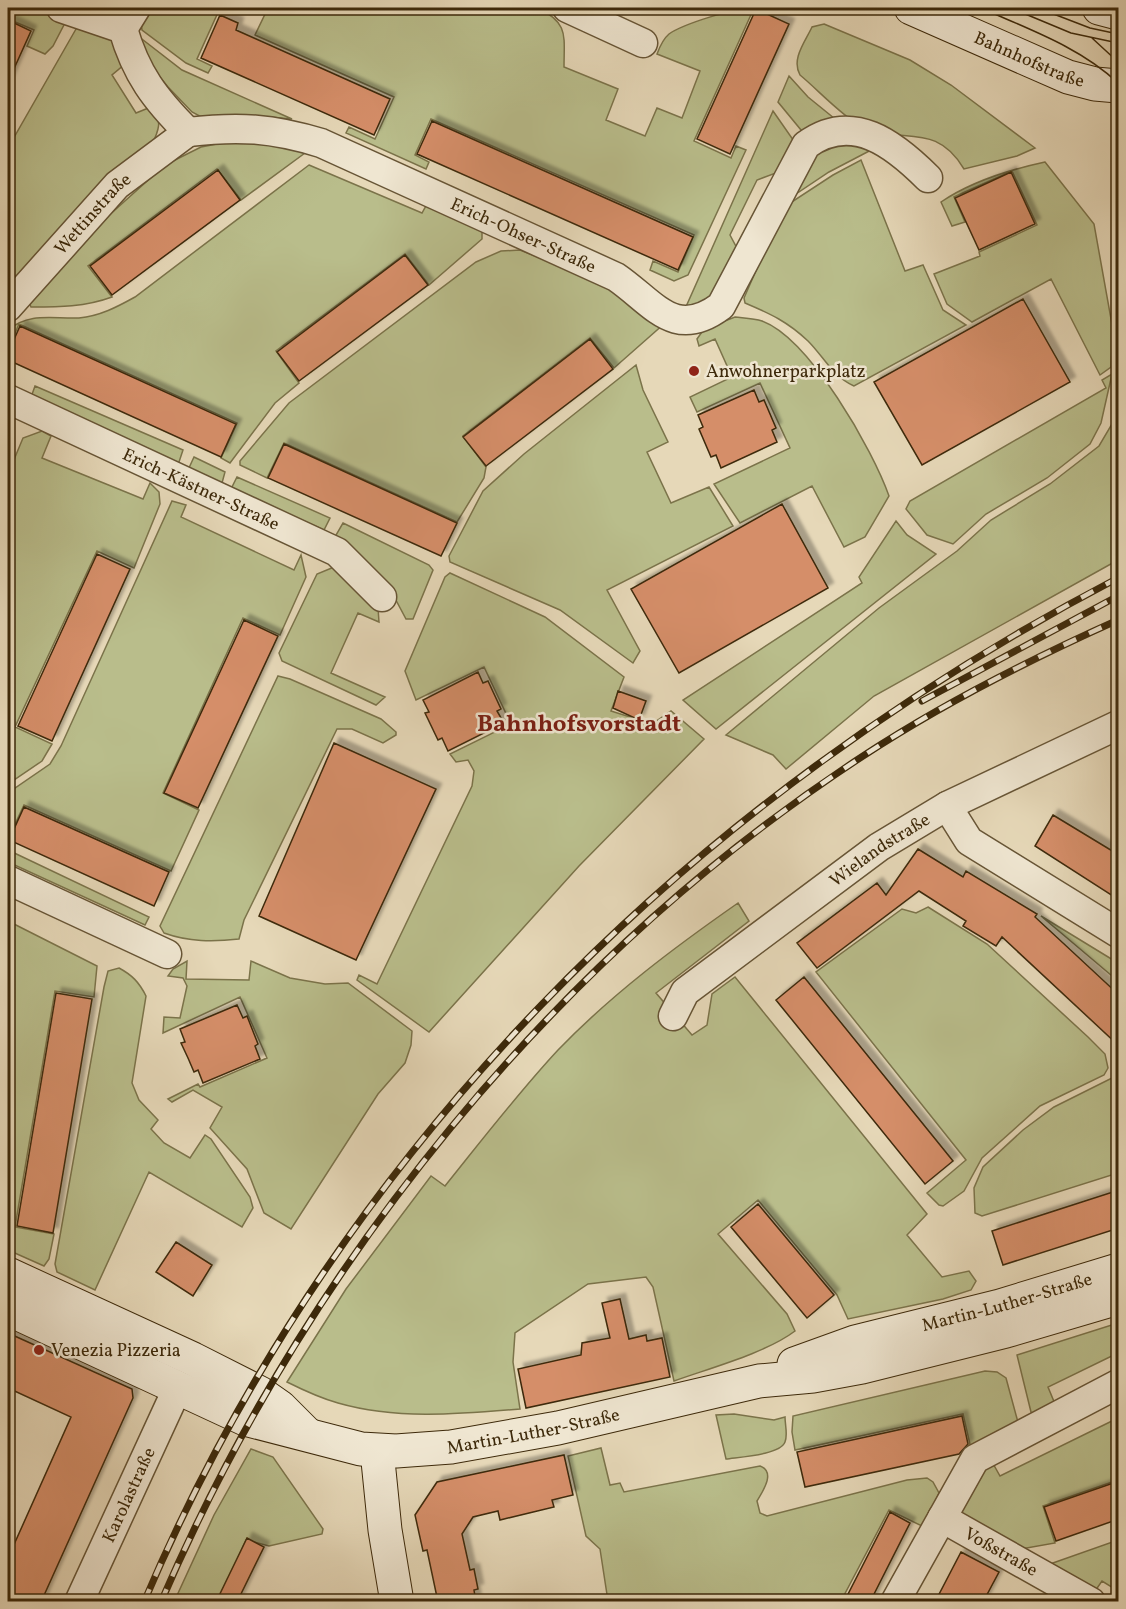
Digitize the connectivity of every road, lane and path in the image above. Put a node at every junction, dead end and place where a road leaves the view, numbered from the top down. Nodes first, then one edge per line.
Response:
1 (61, 8) edge
2 (567, 8) edge
3 (911, 8) edge
4 (1099, 8) edge
5 (1119, 13) edge
6 (130, 18) edge
7 (643, 43) dead end
8 (1119, 87) edge
9 (188, 132) junction
10 (928, 178) dead end
11 (8, 307) edge
12 (8, 399) edge
13 (382, 597) dead end
14 (1119, 725) edge
15 (947, 806) junction
16 (8, 880) edge
17 (1119, 933) edge
18 (167, 954) dead end
19 (673, 1016) dead end
20 (1119, 1270) edge
21 (8, 1274) edge
22 (1119, 1298) edge
23 (8, 1309) edge
24 (193, 1359) junction
25 (759, 1381) junction
26 (1119, 1384) edge
27 (178, 1387) junction
28 (307, 1434) junction
29 (377, 1451) junction
30 (942, 1518) junction
31 (79, 1602) edge
32 (397, 1602) edge
33 (895, 1602) edge
34 (1092, 1602) edge

1 - 6 street
2 - 7 street
3 - 8 main road, Bahnhofstraße
4 - 5 main road
6 - 9 street
9 - 10 street, Erich-Ohser-Straße
9 - 11 street, Wettinstraße
12 - 13 street, Erich-Kästner-Straße
14 - 15 street, Wielandstraße
15 - 17 street
15 - 19 street, Wielandstraße
16 - 18 street
20 - 25 main road, Martin-Luther-Straße
21 - 24 main road, Martin-Luther-Straße
22 - 25 main road, Martin-Luther-Straße
23 - 27 main road, Martin-Luther-Straße
24 - 27 main road
24 - 28 main road, Martin-Luther-Straße
25 - 29 main road, Martin-Luther-Straße
26 - 30 street
27 - 28 main road, Martin-Luther-Straße
27 - 31 street, Karolastraße
28 - 29 main road, Martin-Luther-Straße
29 - 32 main road
30 - 33 street
30 - 34 street, Voßstraße

